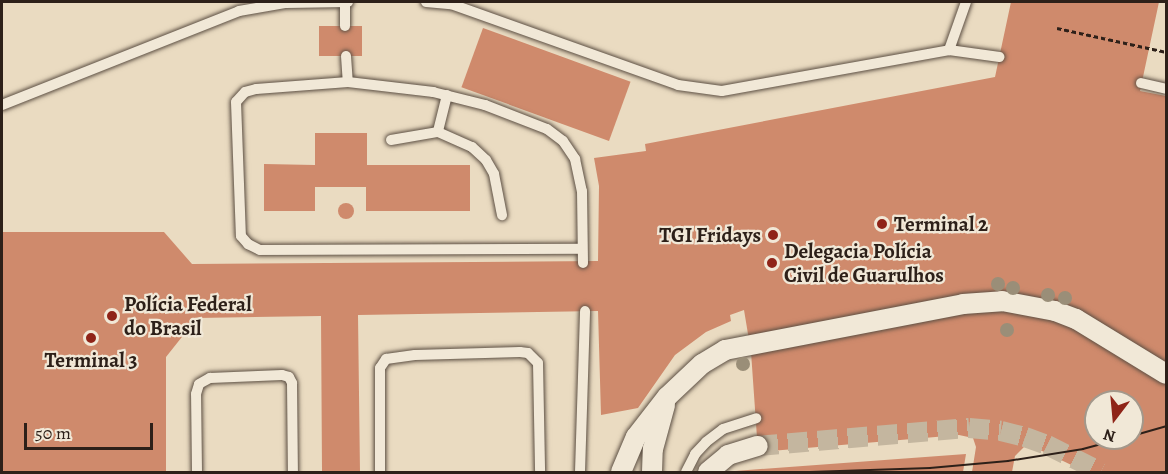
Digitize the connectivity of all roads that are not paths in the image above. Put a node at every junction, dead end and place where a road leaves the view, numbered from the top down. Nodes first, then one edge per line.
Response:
1 (286, 2) edge
2 (347, 2) edge
3 (426, 2) edge
4 (966, 2) edge
5 (450, 3) edge
6 (345, 26) dead end
7 (949, 50) junction
8 (346, 56) dead end
9 (1000, 57) dead end
10 (348, 82) junction
11 (1141, 83) dead end
12 (1167, 88) edge
13 (447, 95) junction
14 (2, 105) edge
15 (438, 132) junction
16 (391, 140) dead end
17 (502, 215) dead end
18 (582, 249) junction
19 (583, 263) dead end
20 (585, 311) dead end
21 (1167, 374) edge
22 (667, 397) junction
23 (756, 418) dead end
24 (758, 446) tunnel mouth
25 (197, 472) edge
26 (293, 472) edge
27 (380, 472) edge
28 (540, 472) edge
29 (580, 472) edge
30 (621, 472) edge
31 (652, 472) edge
32 (686, 472) edge
33 (708, 472) edge

1 - 2 lane
1 - 14 lane
2 - 6 lane
3 - 5 lane
4 - 7 lane
5 - 7 lane
7 - 9 lane
8 - 10 lane
10 - 13 lane
10 - 18 lane
11 - 12 lane
13 - 15 lane
13 - 18 lane
15 - 16 lane
15 - 17 lane
18 - 19 lane
20 - 29 lane
21 - 22 street
22 - 30 street
22 - 31 street
23 - 32 lane
24 - 33 street
25 - 26 lane
27 - 28 lane

